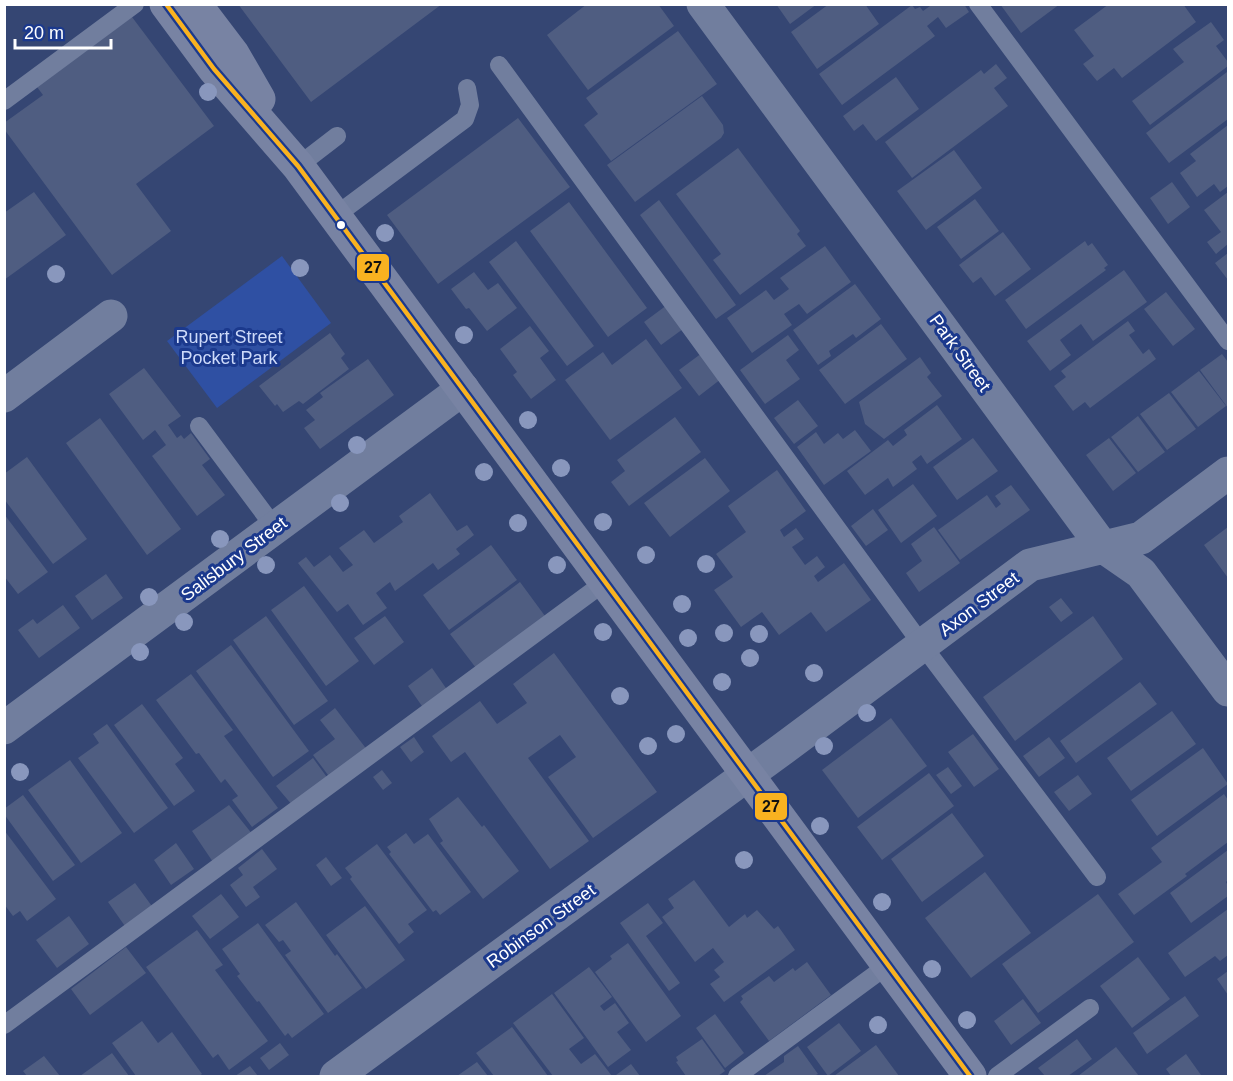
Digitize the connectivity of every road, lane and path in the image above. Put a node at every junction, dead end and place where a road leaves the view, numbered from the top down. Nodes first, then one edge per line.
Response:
1 (135, 4) edge
2 (166, 4) edge
3 (195, 4) edge
4 (703, 4) edge
5 (978, 4) edge
6 (499, 65) dead end
7 (468, 88) dead end
8 (4, 101) edge
9 (337, 136) dead end
10 (298, 166) junction
11 (335, 216) junction
12 (111, 316) dead end
13 (1228, 341) edge
14 (462, 389) junction
15 (4, 396) edge
16 (199, 426) dead end
17 (1228, 472) edge
18 (275, 528) junction
19 (1102, 546) junction
20 (605, 582) junction
21 (923, 646) junction
22 (1228, 690) edge
23 (4, 728) edge
24 (747, 775) junction
25 (1097, 877) dead end
26 (888, 965) junction
27 (1089, 1008) dead end
28 (4, 1025) edge
29 (336, 1077) edge
30 (737, 1077) edge
31 (970, 1077) edge
32 (997, 1077) edge

1 - 8 lane
2 - 10 main road
3 - 10 main road
4 - 19 street, Park Street
5 - 13 lane
6 - 21 lane
7 - 11 lane
9 - 10 lane
10 - 11 main road
11 - 14 main road
12 - 15 street
14 - 18 street, Salisbury Street
14 - 20 main road
16 - 18 lane
17 - 19 street, Axon Street
18 - 23 street, Salisbury Street
19 - 21 street, Axon Street
19 - 22 street, Park Street
20 - 24 main road
20 - 28 lane
21 - 24 street, Axon Street
21 - 25 lane
24 - 26 main road
24 - 29 street, Robinson Street
26 - 30 lane
26 - 31 main road
27 - 32 lane

